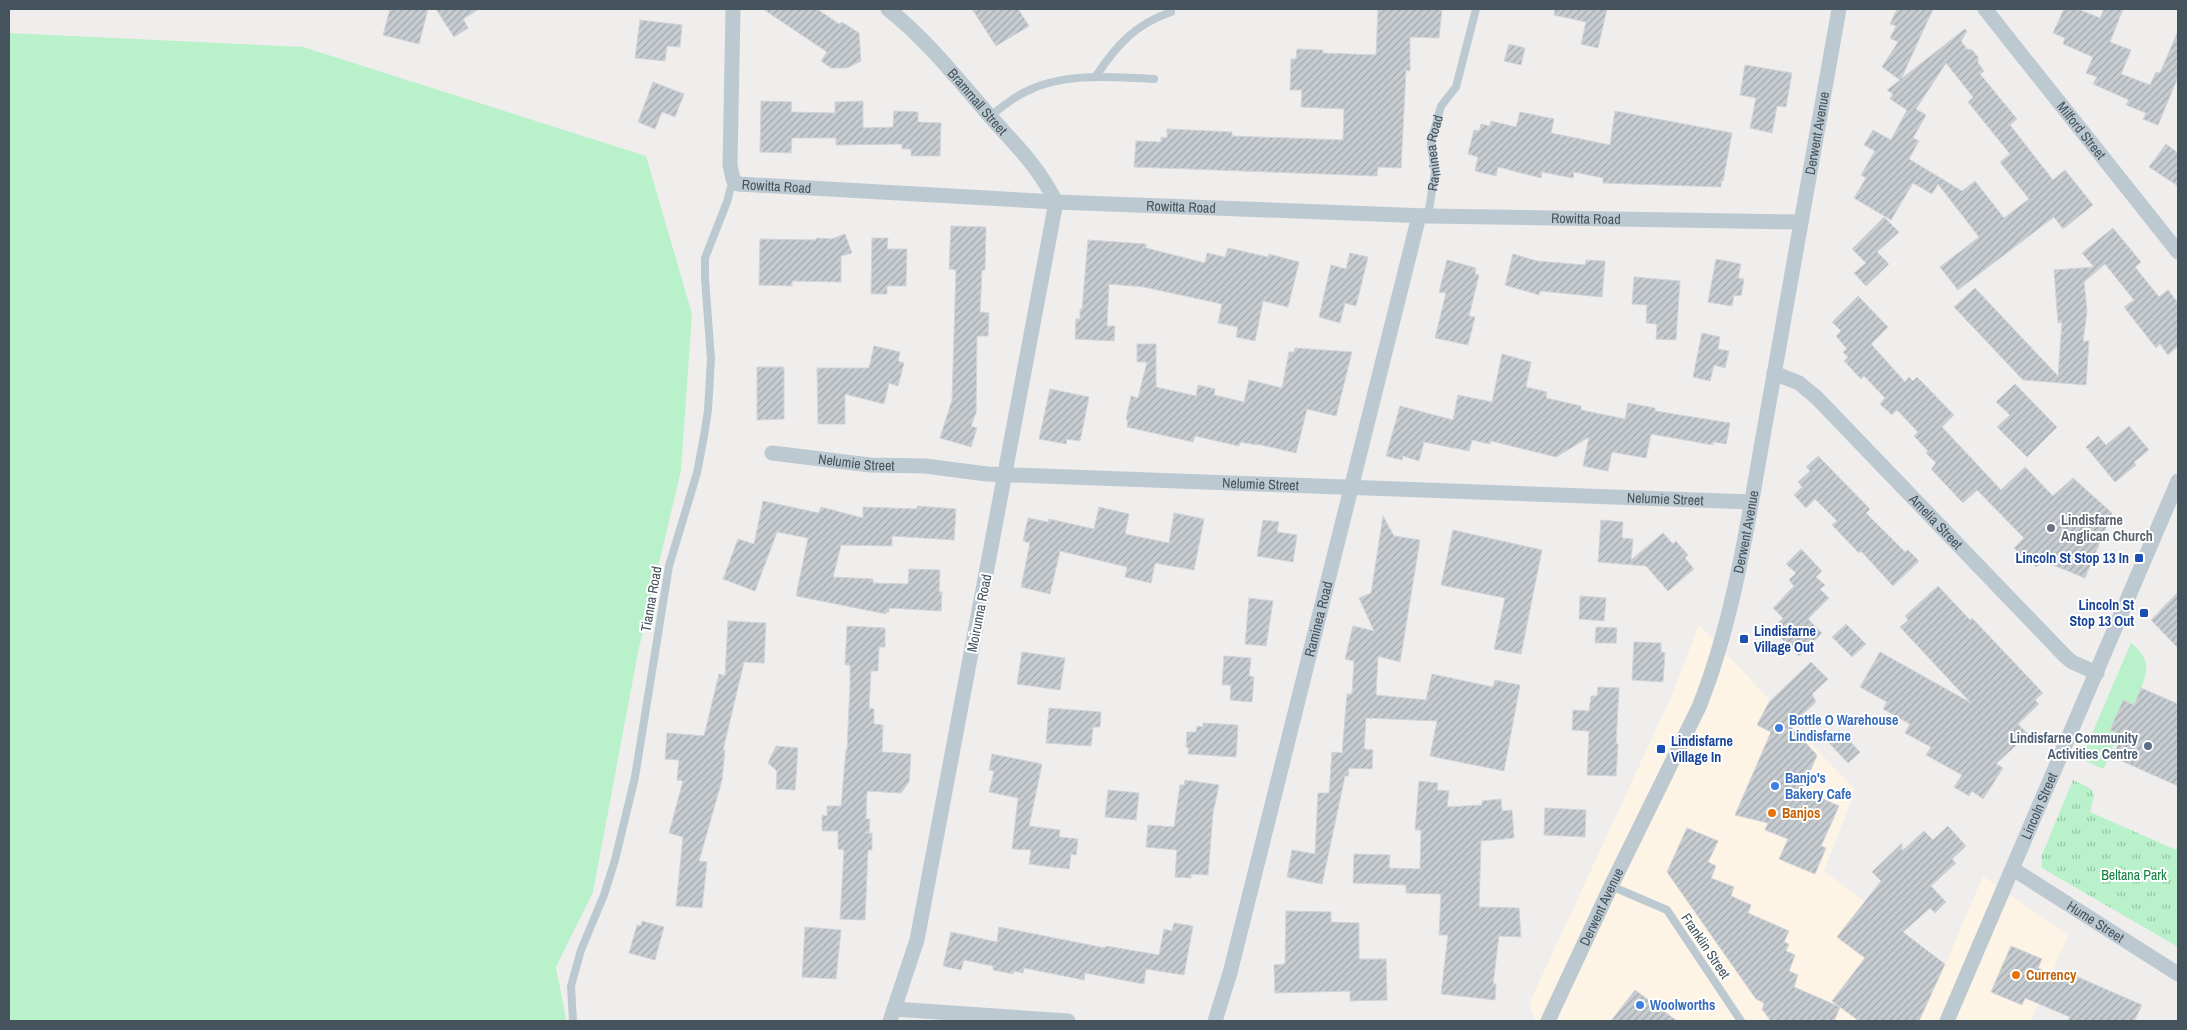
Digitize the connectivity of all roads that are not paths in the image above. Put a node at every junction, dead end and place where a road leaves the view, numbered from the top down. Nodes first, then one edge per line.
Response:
1 (733, 9) edge
2 (888, 9) edge
3 (1476, 9) edge
4 (1839, 9) edge
5 (1985, 9) edge
6 (1170, 12) dead end
7 (1096, 76) junction
8 (1154, 79) dead end
9 (990, 116) junction
10 (733, 179) junction
11 (1056, 202) junction
12 (1423, 216) junction
13 (1801, 222) junction
14 (2178, 252) edge
15 (1774, 373) junction
16 (772, 452) dead end
17 (1006, 473) junction
18 (2178, 481) edge
19 (1350, 488) junction
20 (1751, 502) junction
21 (2096, 673) junction
22 (2013, 869) junction
23 (1611, 886) junction
24 (2178, 974) edge
25 (892, 1015) edge
26 (573, 1021) edge
27 (1068, 1021) edge
28 (1215, 1021) edge
29 (1548, 1021) edge
30 (1741, 1021) edge
31 (1947, 1021) edge

1 - 10 street, Rowitta Road
2 - 9 street, Brammall Street
3 - 12 lane, Raminea Road
4 - 13 street, Derwent Avenue
5 - 14 street, Milford Street
6 - 7 lane
7 - 8 lane
7 - 9 lane
9 - 11 street, Brammall Street
10 - 11 street, Rowitta Road
10 - 26 lane, Tianna Road
11 - 12 street, Rowitta Road
11 - 17 street, Moirunna Road
12 - 13 street, Rowitta Road
12 - 19 street, Raminea Road
13 - 15 street, Derwent Avenue
15 - 20 street, Derwent Avenue
15 - 21 street, Amelia Street
16 - 17 street, Nelumie Street
17 - 19 street, Nelumie Street
17 - 25 street, Moirunna Road
18 - 21 street, Lincoln Street
19 - 20 street, Nelumie Street
19 - 28 street, Raminea Road
20 - 23 street, Derwent Avenue
21 - 22 street, Lincoln Street
22 - 24 street, Hume Street
22 - 31 street, Lincoln Street
23 - 29 street, Derwent Avenue
23 - 30 lane, Franklin Street
25 - 27 street

